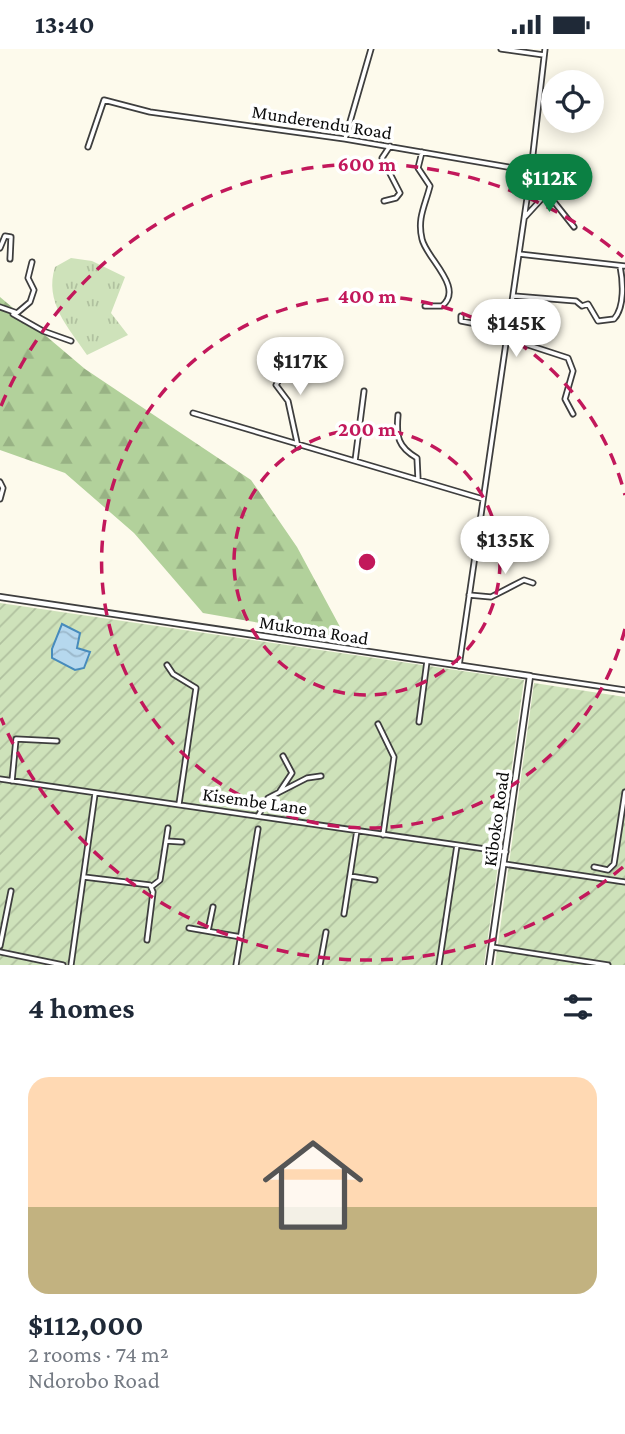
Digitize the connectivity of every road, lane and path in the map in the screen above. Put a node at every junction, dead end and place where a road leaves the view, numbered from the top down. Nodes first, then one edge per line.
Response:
1 (371, 49) edge
2 (501, 49) edge
3 (545, 49) edge
4 (544, 55) junction
5 (345, 139) junction
6 (390, 146) junction
7 (88, 147) dead end
8 (422, 152) junction
9 (531, 171) junction
10 (384, 201) dead end
11 (523, 219) junction
12 (575, 227) dead end
13 (0, 249) edge
14 (519, 254) junction
15 (10, 258) dead end
16 (32, 262) dead end
17 (622, 266) edge
18 (513, 296) junction
19 (425, 306) dead end
20 (0, 307) edge
21 (11, 313) junction
22 (461, 316) dead end
23 (509, 326) junction
24 (507, 338) junction
25 (71, 341) dead end
26 (299, 349) dead end
27 (364, 391) dead end
28 (193, 413) dead end
29 (573, 414) dead end
30 (398, 415) dead end
31 (298, 447) junction
32 (355, 461) junction
33 (418, 479) junction
34 (0, 482) edge
35 (0, 499) edge
36 (483, 499) junction
37 (533, 583) dead end
38 (469, 595) junction
39 (0, 597) edge
40 (427, 661) junction
41 (167, 665) dead end
42 (459, 666) junction
43 (530, 676) junction
44 (625, 689) edge
45 (419, 722) dead end
46 (378, 724) dead end
47 (57, 741) dead end
48 (283, 756) dead end
49 (321, 776) dead end
50 (0, 779) edge
51 (12, 781) junction
52 (279, 792) junction
53 (625, 792) edge
54 (95, 794) junction
55 (179, 804) junction
56 (258, 816) junction
57 (168, 828) dead end
58 (258, 829) dead end
59 (358, 830) junction
60 (383, 835) junction
61 (166, 841) junction
62 (182, 842) dead end
63 (457, 845) junction
64 (506, 852) junction
65 (504, 865) junction
66 (594, 867) dead end
67 (350, 876) junction
68 (84, 877) junction
69 (375, 880) dead end
70 (625, 882) edge
71 (151, 887) junction
72 (11, 891) dead end
73 (213, 907) dead end
74 (344, 914) dead end
75 (189, 928) dead end
76 (208, 931) junction
77 (326, 932) dead end
78 (241, 937) junction
79 (147, 940) dead end
80 (0, 946) edge
81 (492, 947) junction
82 (0, 952) edge
83 (36, 962) edge
84 (63, 965) edge
85 (71, 965) edge
86 (236, 965) edge
87 (320, 965) edge
88 (439, 965) edge
89 (489, 965) edge
90 (602, 965) edge
91 (608, 965) edge

1 - 5 street
2 - 4 street
3 - 4 street
4 - 9 street
5 - 6 street, Munderendu Road
5 - 7 street, Munderendu Road
6 - 8 street, Munderendu Road
6 - 10 street
8 - 9 street, Munderendu Road
8 - 19 street
9 - 11 street
11 - 12 street
11 - 14 street
13 - 15 street
14 - 17 street
14 - 18 street
16 - 21 street
17 - 18 street
18 - 23 street
20 - 21 street
21 - 25 street
22 - 23 street
23 - 24 street
24 - 29 street
24 - 36 street
26 - 31 street
27 - 32 street
28 - 31 street
30 - 33 street
31 - 32 street
32 - 33 street
33 - 36 street
34 - 35 street
36 - 38 street
37 - 38 street
38 - 42 street
39 - 40 street, Mukoma Road
40 - 42 street, Mukoma Road
40 - 45 street
41 - 55 street
42 - 43 street, Mukoma Road
43 - 44 street, Mukoma Road
43 - 64 street, Kiboko Road
46 - 60 street
47 - 51 street
48 - 52 street
49 - 52 street
50 - 51 street, Kisembe Lane
51 - 54 street, Kisembe Lane
52 - 56 street
53 - 66 street
54 - 55 street, Kisembe Lane
54 - 68 street
55 - 56 street, Kisembe Lane
56 - 59 street, Kisembe Lane
57 - 61 street
58 - 78 street
59 - 60 street, Kisembe Lane
59 - 67 street
60 - 63 street, Kisembe Lane
61 - 62 street
61 - 71 street
63 - 64 street, Kisembe Lane
63 - 88 street
64 - 65 street, Kiboko Road
65 - 70 street
65 - 81 street, Kiboko Road
67 - 69 street
67 - 74 street
68 - 71 street
68 - 85 street
71 - 79 street
72 - 80 street
73 - 76 street
75 - 76 street
76 - 78 street
77 - 87 street
78 - 86 street
81 - 89 street, Kiboko Road
81 - 90 street
82 - 83 street
83 - 84 street
90 - 91 street

